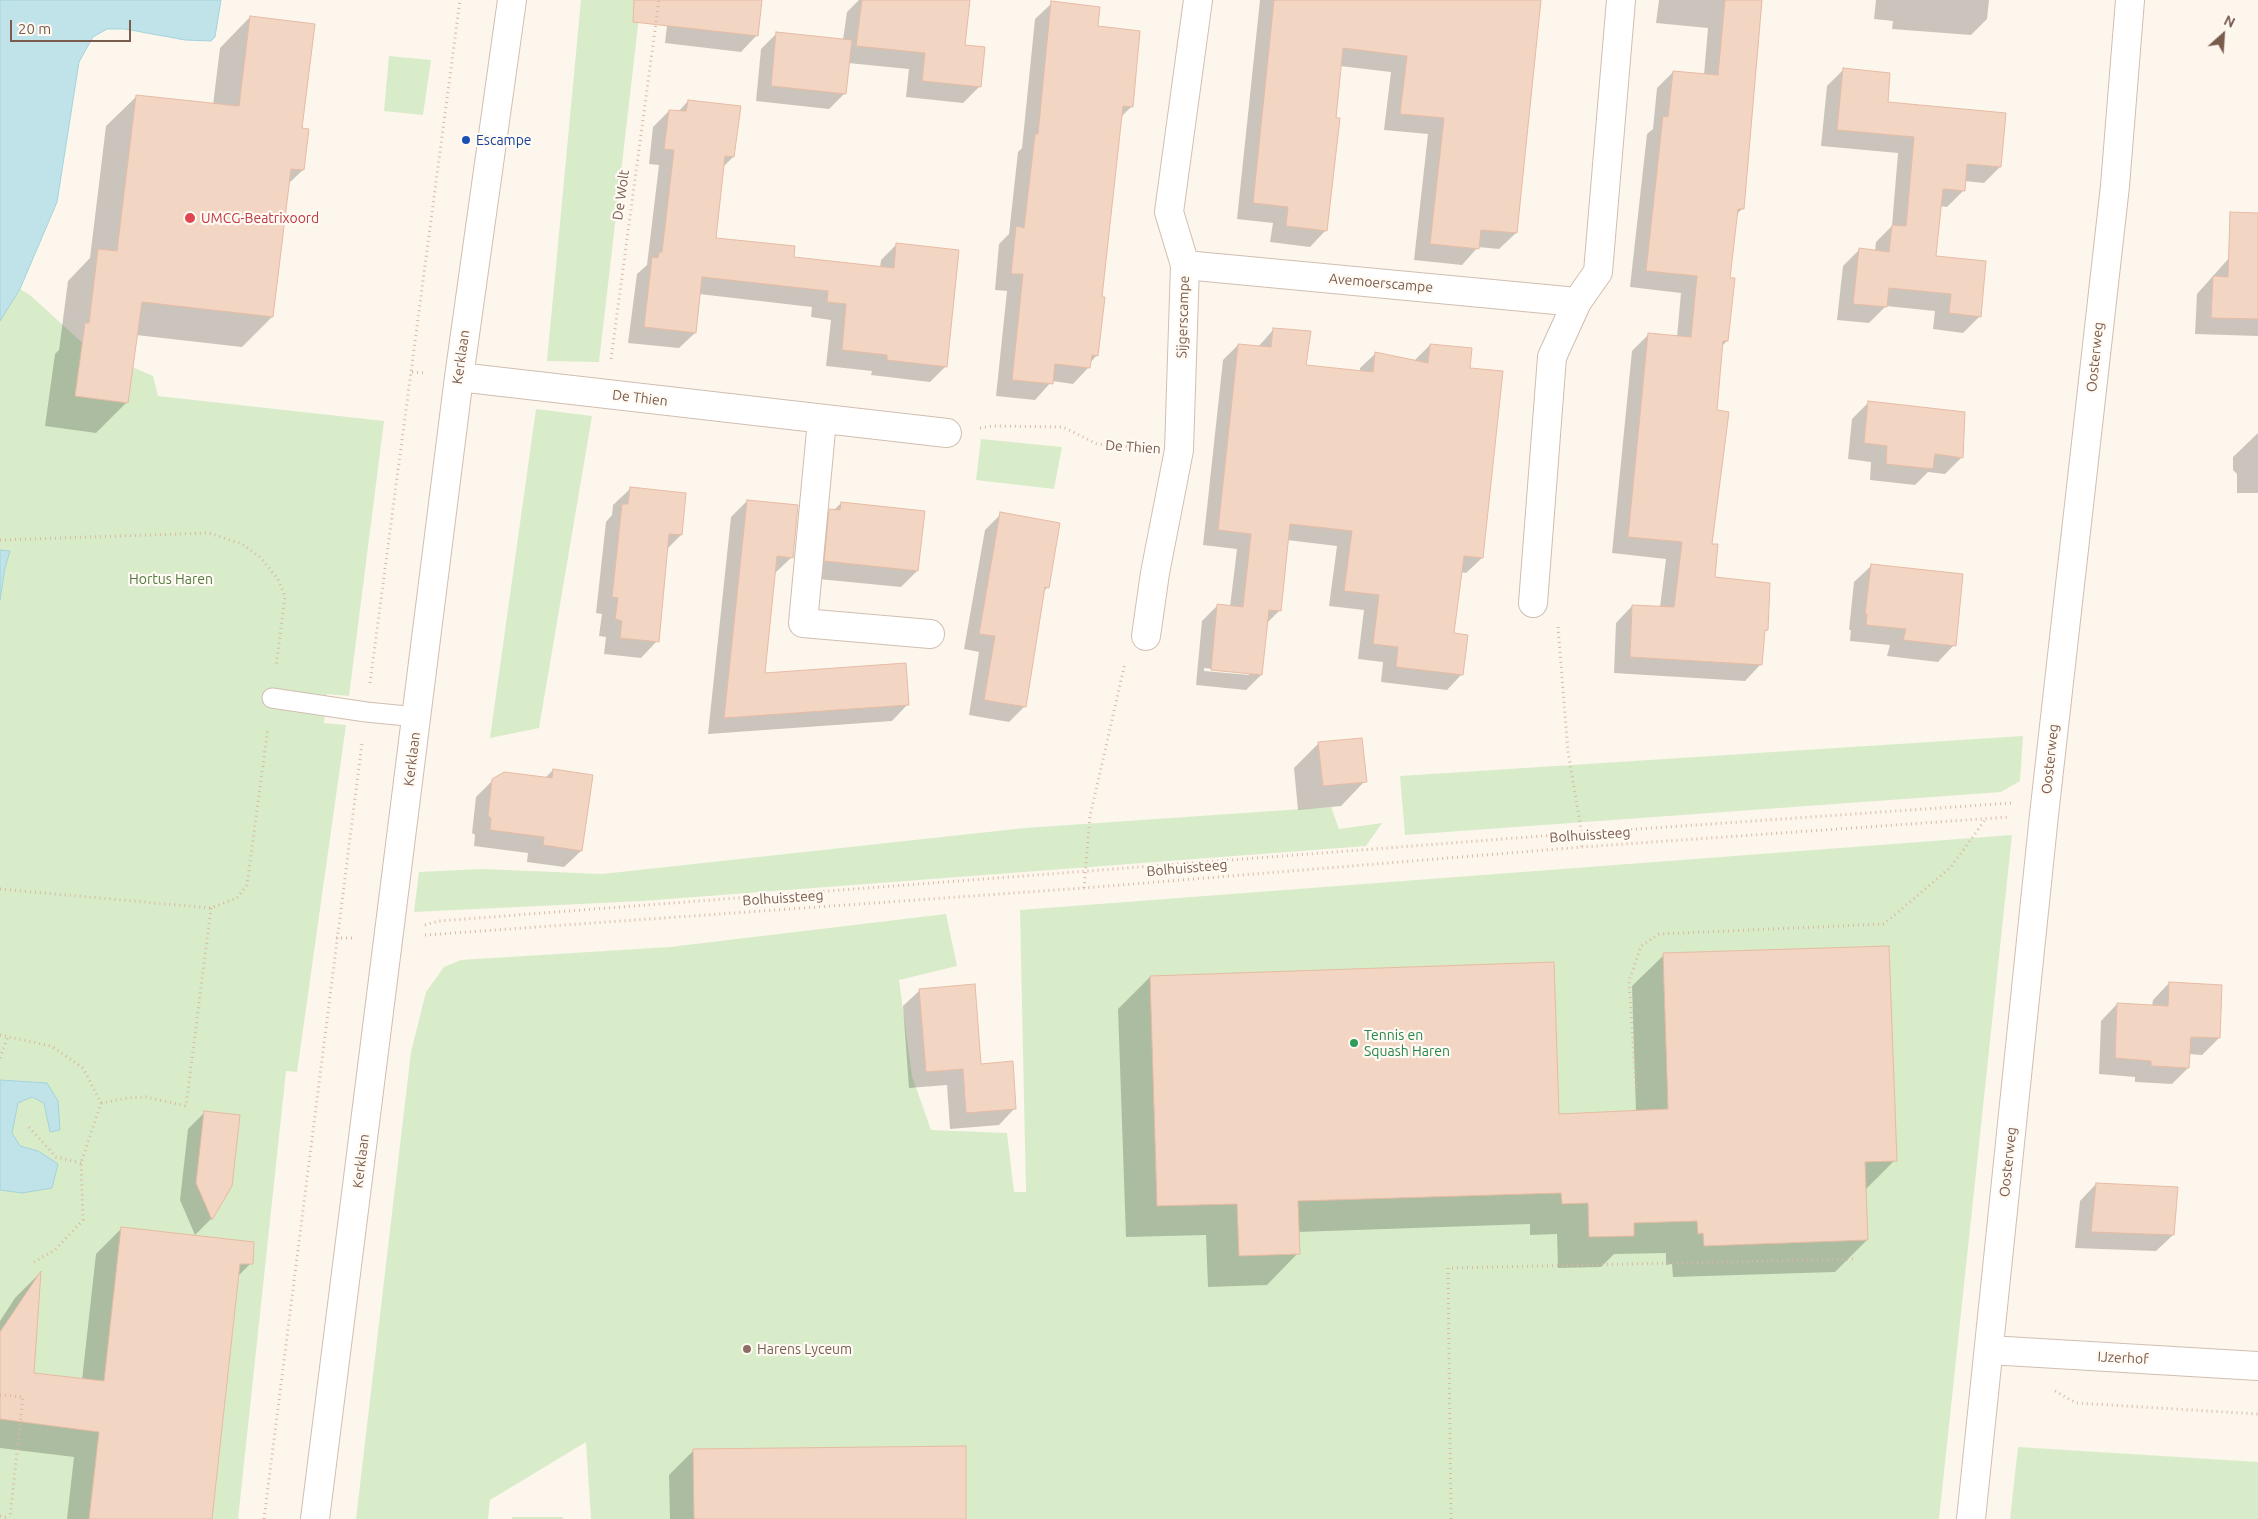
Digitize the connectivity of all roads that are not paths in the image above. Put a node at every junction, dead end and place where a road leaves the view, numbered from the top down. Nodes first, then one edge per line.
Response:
1 (512, 0) edge
2 (1198, 0) edge
3 (1621, 0) edge
4 (2130, 0) edge
5 (1185, 265) junction
6 (1577, 302) junction
7 (458, 377) junction
8 (822, 420) junction
9 (947, 433) road end
10 (1533, 603) road end
11 (930, 634) dead end
12 (1146, 636) road end
13 (272, 698) road end
14 (417, 717) junction
15 (1989, 1350) junction
16 (2258, 1366) edge
17 (315, 1519) edge
18 (1971, 1519) edge

1 - 7 street, Kerklaan
2 - 5 street, Sijgerscampe
3 - 6 street
4 - 15 street, Oosterweg
5 - 6 street, Avemoerscampe
5 - 12 street, Sijgerscampe
6 - 10 street
7 - 8 street, De Thien
7 - 14 street, Kerklaan
8 - 9 street, De Thien
8 - 11 street
13 - 14 lane
14 - 17 street, Kerklaan
15 - 16 street, IJzerhof
15 - 18 street, Oosterweg

